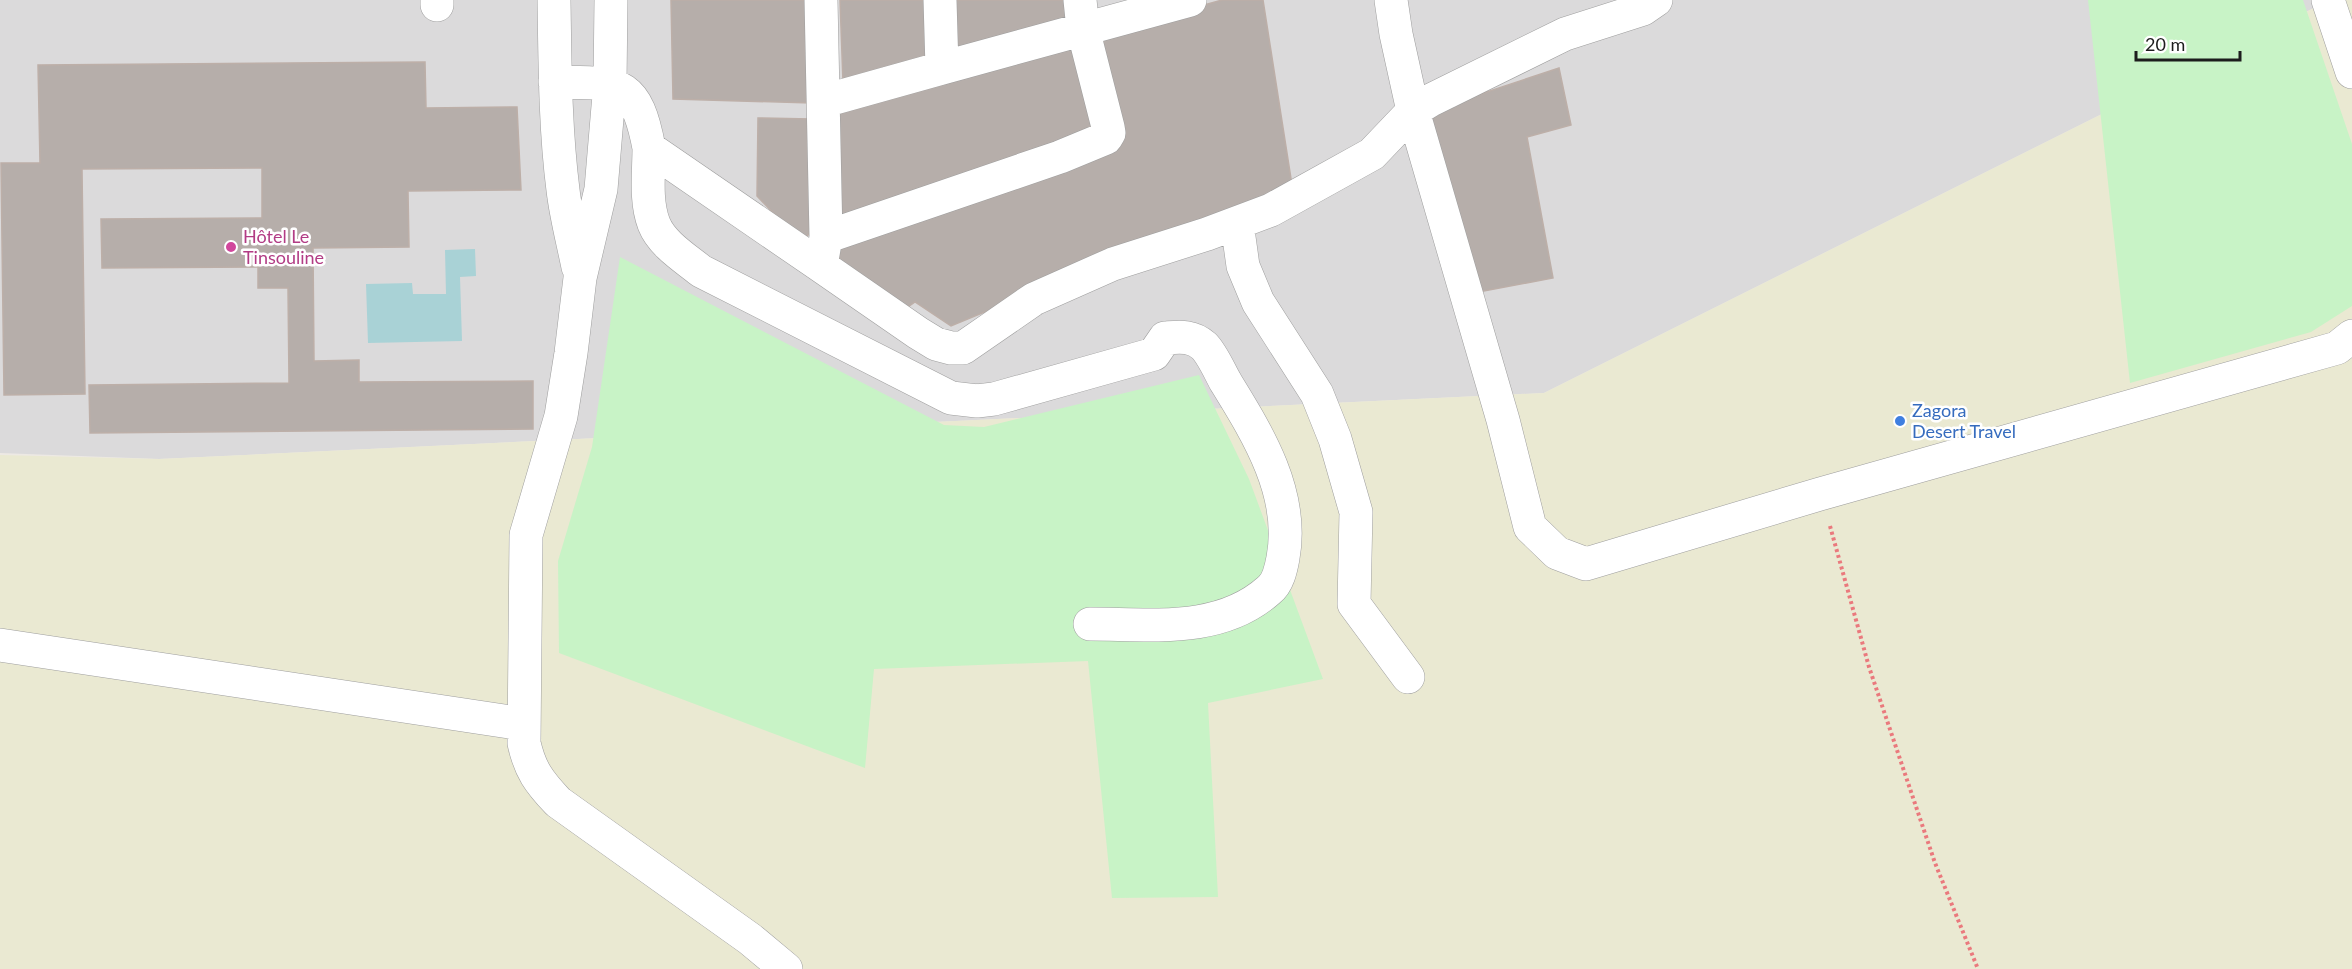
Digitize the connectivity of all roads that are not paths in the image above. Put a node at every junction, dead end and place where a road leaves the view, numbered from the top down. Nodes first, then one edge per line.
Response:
1 (554, 0) edge
2 (610, 0) edge
3 (821, 0) edge
4 (940, 0) edge
5 (1190, 0) edge
6 (1391, 0) edge
7 (1656, 0) edge
8 (2328, 0) edge
9 (1081, 15) edge
10 (942, 68) junction
11 (2352, 72) edge
12 (555, 82) junction
13 (610, 83) junction
14 (824, 101) junction
15 (1413, 111) junction
16 (649, 148) junction
17 (1237, 223) junction
18 (824, 252) junction
19 (580, 278) junction
20 (2352, 336) edge
21 (1090, 624) dead end
22 (0, 645) edge
23 (1408, 677) dead end
24 (523, 724) junction
25 (786, 969) edge

1 - 12 street
2 - 13 street
3 - 14 street
4 - 10 street
5 - 9 street
6 - 15 street
7 - 15 street
8 - 11 street
9 - 10 street
9 - 18 street
10 - 14 street
12 - 13 street
12 - 19 street
13 - 16 street
13 - 19 street
14 - 18 street
15 - 17 street
15 - 20 street
16 - 18 street
16 - 21 street
17 - 18 street
17 - 23 street
19 - 24 street
22 - 24 street
24 - 25 street

